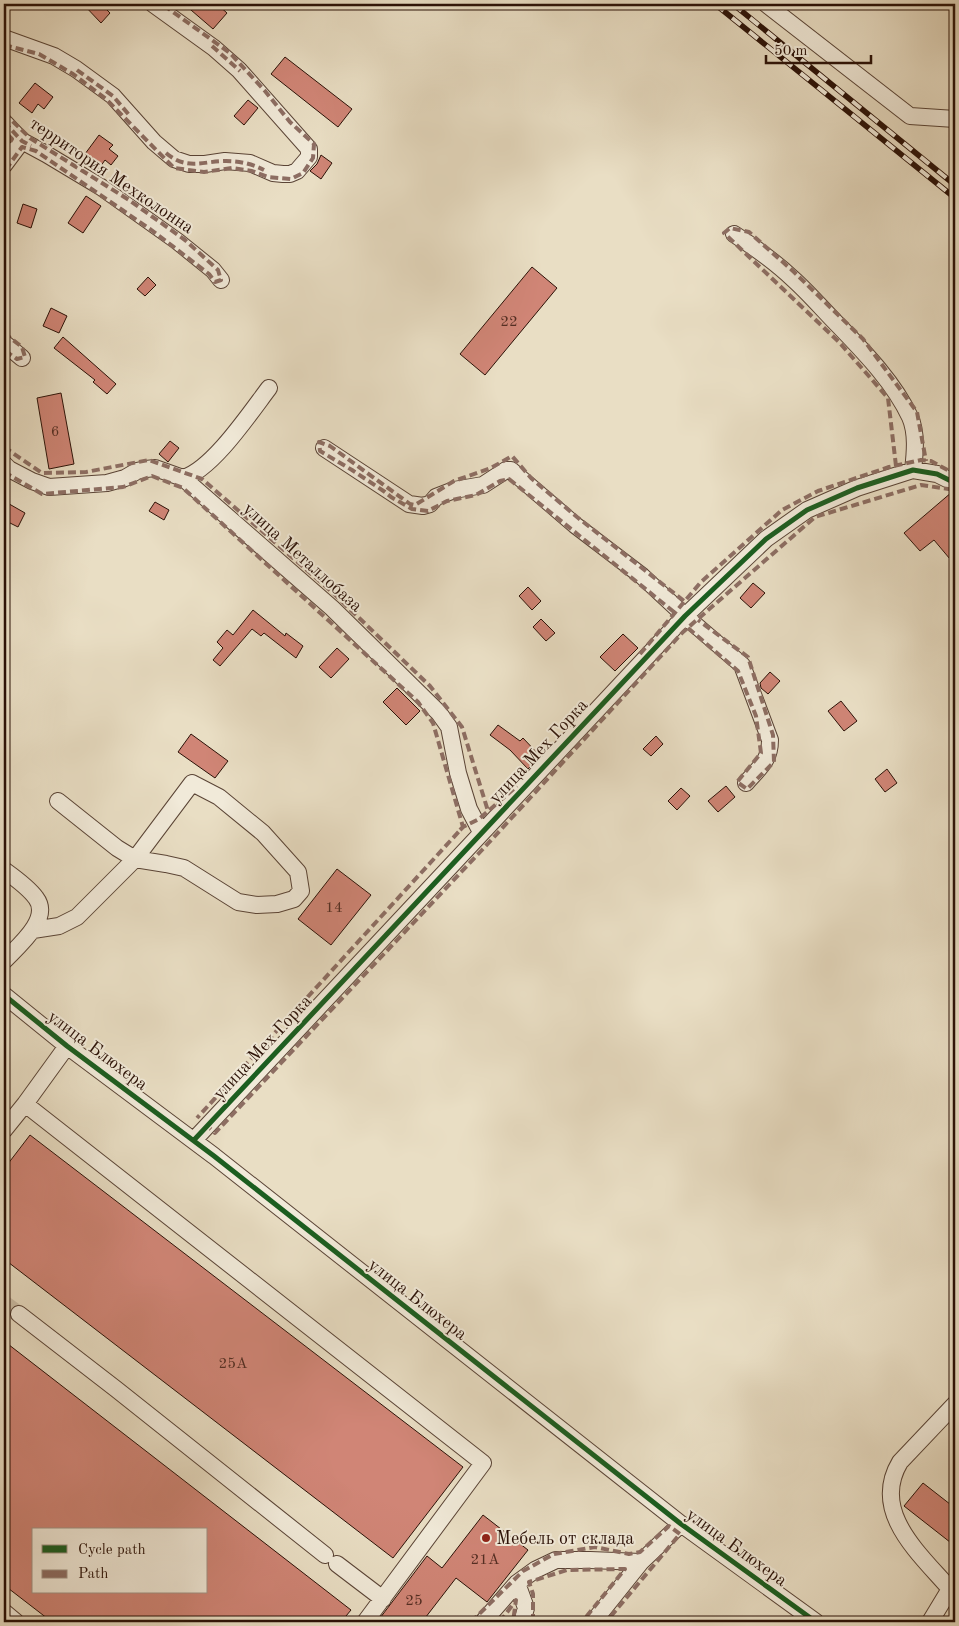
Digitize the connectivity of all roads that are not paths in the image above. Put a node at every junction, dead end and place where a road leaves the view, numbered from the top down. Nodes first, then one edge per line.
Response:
1 (153, 4) edge
2 (766, 4) edge
3 (4, 38) edge
4 (955, 119) edge
5 (4, 122) edge
6 (22, 141) junction
7 (4, 165) edge
8 (734, 234) dead end
9 (221, 280) dead end
10 (4, 343) edge
11 (22, 358) dead end
12 (269, 388) dead end
13 (324, 448) dead end
14 (4, 464) edge
15 (913, 470) junction
16 (183, 478) junction
17 (955, 483) edge
18 (685, 616) junction
19 (746, 783) dead end
20 (58, 801) dead end
21 (481, 832) junction
22 (135, 859) junction
23 (4, 870) edge
24 (32, 930) junction
25 (4, 961) edge
26 (4, 995) edge
27 (67, 1046) junction
28 (25, 1104) junction
29 (4, 1130) edge
30 (194, 1140) junction
31 (19, 1314) tunnel mouth
32 (955, 1404) edge
33 (681, 1524) junction
34 (641, 1562) junction
35 (517, 1583) junction
36 (952, 1586) edge
37 (383, 1599) junction
38 (4, 1612) edge
39 (16, 1622) edge
40 (365, 1622) edge
41 (483, 1622) edge
42 (522, 1622) edge
43 (593, 1622) edge
44 (816, 1622) edge
45 (930, 1622) edge

1 - 3 street
2 - 4 street
5 - 6 street, территория Мехколонна
6 - 7 street
6 - 9 street, территория Мехколонна
8 - 15 street
10 - 11 street
12 - 16 street
13 - 18 street
14 - 16 street, улица Металлобаза
15 - 17 street, улица Мех Горка
15 - 18 street, улица Мех Горка
16 - 21 street, улица Металлобаза
18 - 19 street
18 - 21 street, улица Мех Горка
20 - 22 street
21 - 30 street, улица Мех Горка
22 - 22 street
22 - 24 street
23 - 24 street
24 - 25 street
26 - 27 street, улица Блюхера
27 - 28 street
27 - 30 street, улица Блюхера
28 - 29 street
28 - 37 street
30 - 33 street, улица Блюхера
31 - 37 street
32 - 36 street
33 - 34 street
33 - 44 street, улица Блюхера
34 - 35 street
34 - 43 street
35 - 41 street
35 - 42 street
36 - 45 street
37 - 40 street
38 - 39 street

